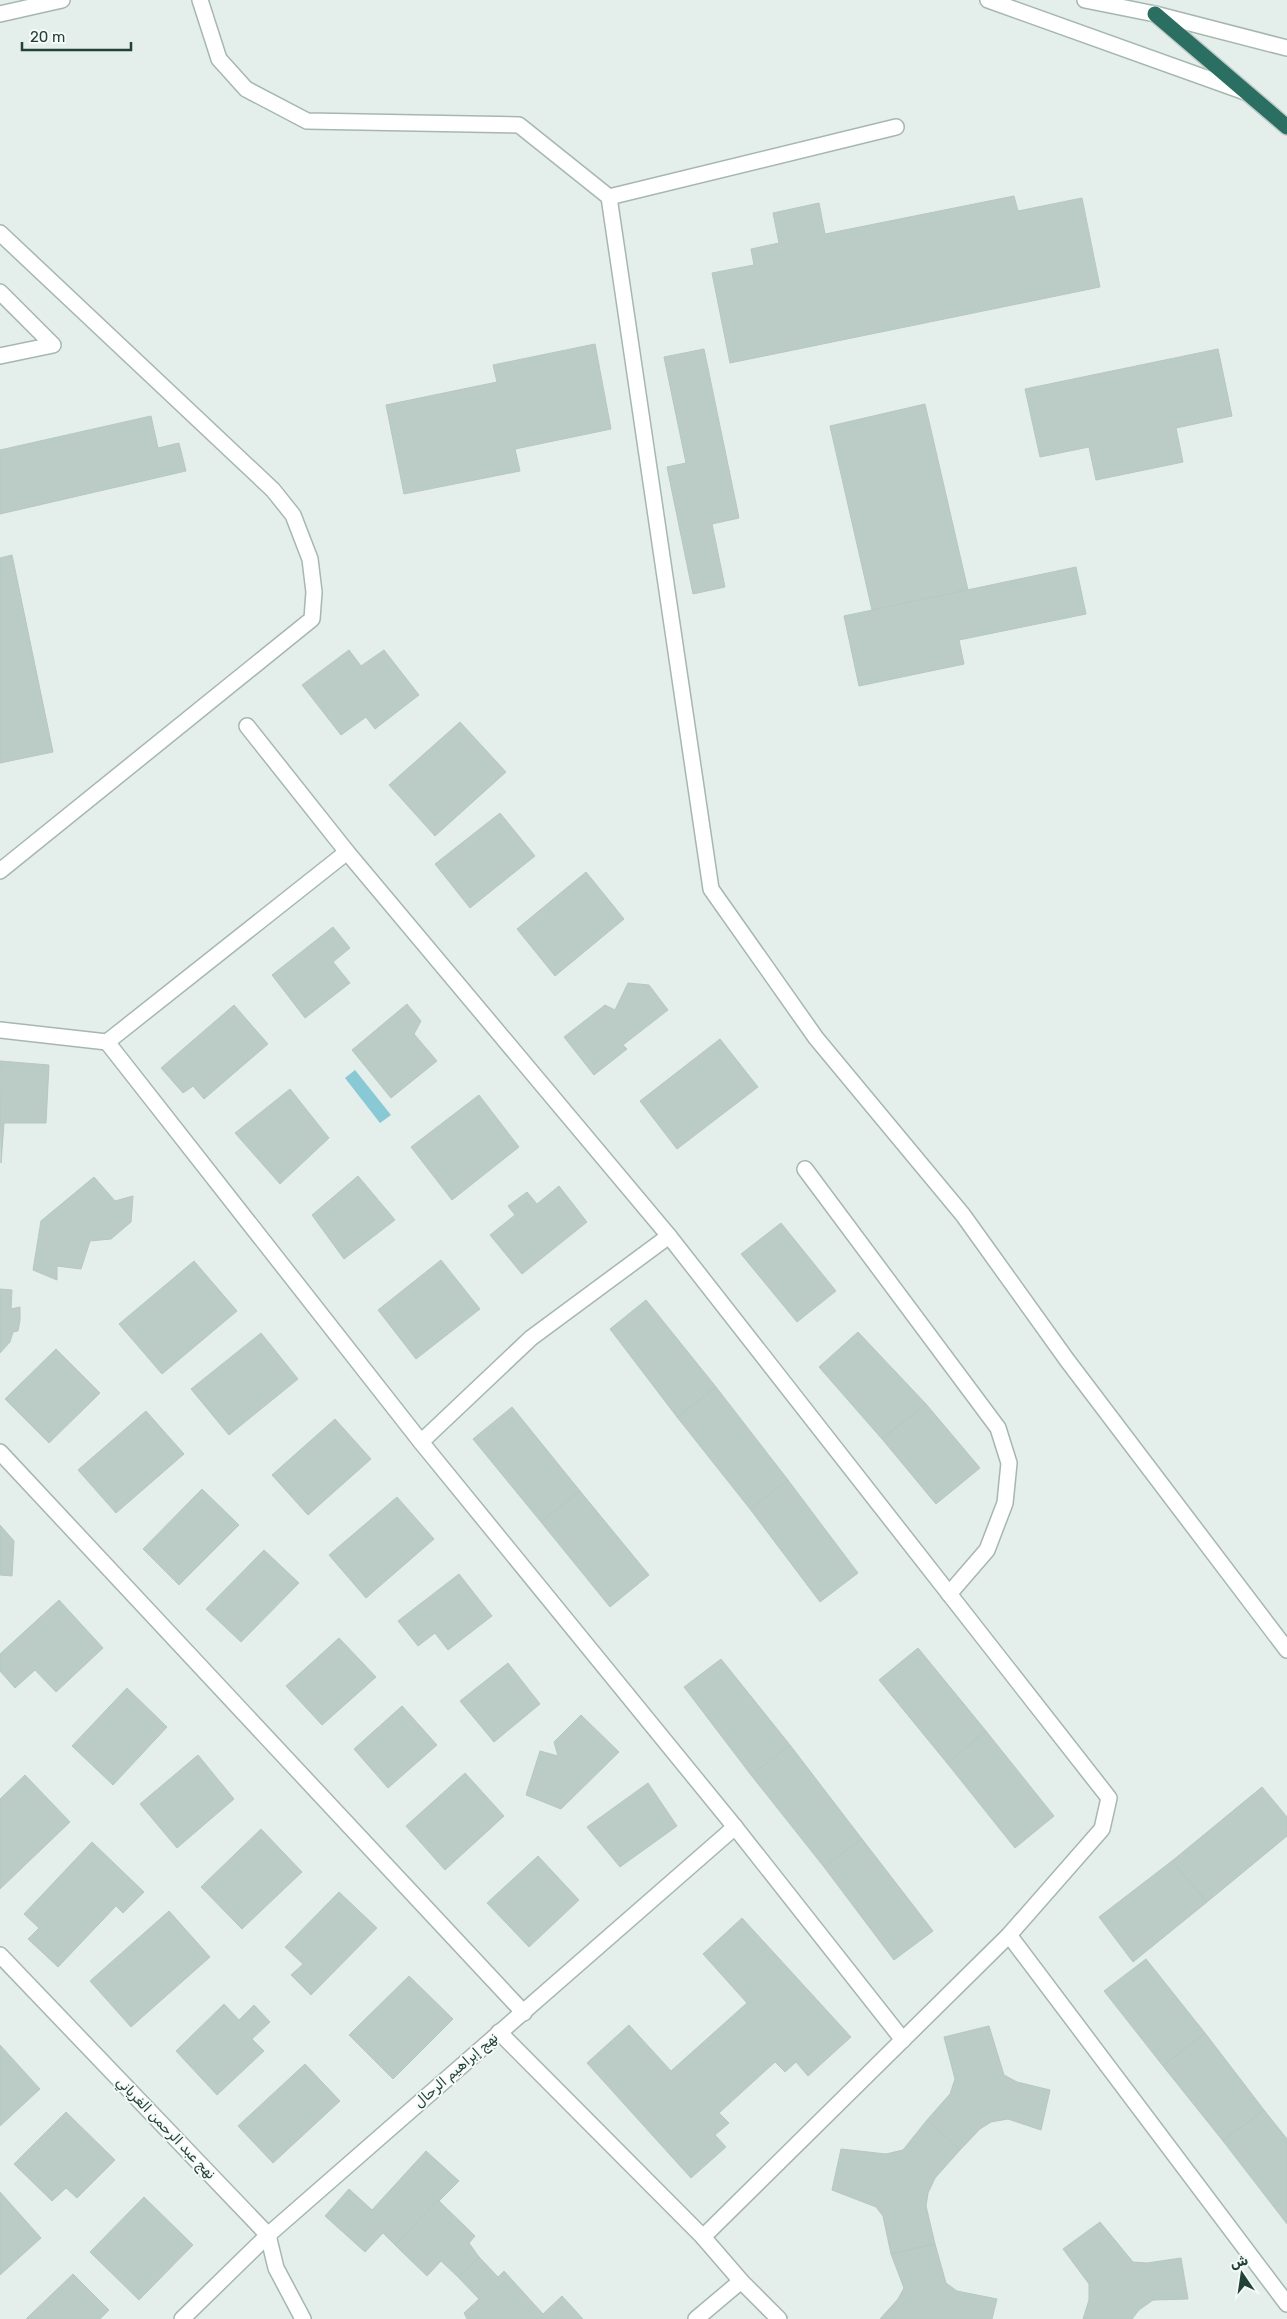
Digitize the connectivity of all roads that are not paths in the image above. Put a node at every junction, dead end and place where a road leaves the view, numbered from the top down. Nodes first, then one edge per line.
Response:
1 (62, 0) edge
2 (200, 0) edge
3 (988, 0) edge
4 (1086, 0) edge
5 (1133, 0) edge
6 (0, 14) edge
7 (1155, 14) junction
8 (1287, 48) edge
9 (1247, 93) junction
10 (896, 127) dead end
11 (1287, 127) edge
12 (609, 197) junction
13 (0, 233) edge
14 (0, 292) edge
15 (0, 356) edge
16 (247, 726) dead end
17 (347, 852) junction
18 (0, 871) edge
19 (0, 1030) edge
20 (107, 1042) junction
21 (805, 1169) dead end
22 (669, 1236) junction
23 (421, 1442) junction
24 (0, 1452) edge
25 (949, 1594) junction
26 (1287, 1650) edge
27 (735, 1827) junction
28 (1009, 1936) junction
29 (0, 1955) edge
30 (524, 2013) junction
31 (499, 2032) junction
32 (903, 2040) junction
33 (268, 2235) junction
34 (703, 2237) junction
35 (741, 2281) junction
36 (1287, 2304) edge
37 (182, 2319) edge
38 (303, 2319) edge
39 (696, 2319) edge
40 (779, 2319) edge

1 - 6 street
2 - 12 street
3 - 9 street
4 - 7 street
5 - 7 street
7 - 8 street
7 - 9 highway
9 - 11 highway
10 - 12 street
12 - 26 street
13 - 18 street
14 - 15 street
16 - 17 street
17 - 20 street
17 - 22 street
19 - 20 street
20 - 23 street
21 - 25 street
22 - 23 street
22 - 25 street
23 - 27 street
24 - 30 street
25 - 28 street
27 - 30 street, نهج إبراهيم الرحال
27 - 32 street
28 - 32 street
28 - 36 street
29 - 33 street, نهج عبد الرحمن الغرياني
30 - 31 street, نهج إبراهيم الرحال
31 - 33 street, نهج إبراهيم الرحال
31 - 34 street
32 - 34 street
33 - 37 street, نهج إبراهيم الرحال
33 - 38 street
34 - 35 street
35 - 39 street
35 - 40 street

